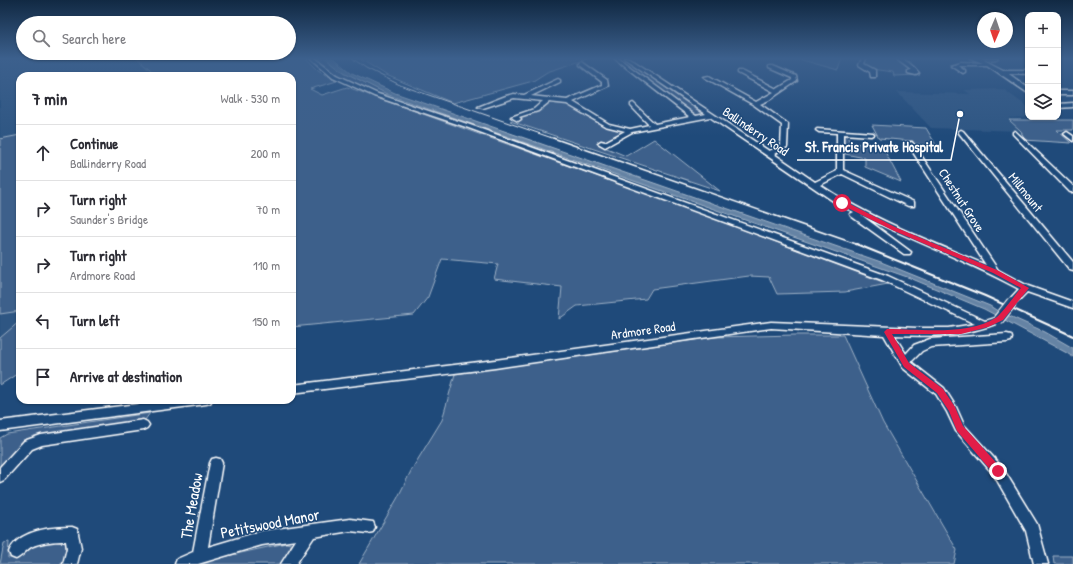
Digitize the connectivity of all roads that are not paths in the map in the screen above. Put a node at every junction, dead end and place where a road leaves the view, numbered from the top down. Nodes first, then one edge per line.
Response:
1 (353, 84) edge
2 (551, 84) edge
3 (605, 84) edge
4 (651, 84) edge
5 (665, 84) edge
6 (720, 84) edge
7 (763, 84) edge
8 (789, 84) edge
9 (778, 92) junction
10 (1061, 93) edge
11 (1073, 93) edge
12 (525, 97) junction
13 (547, 100) junction
14 (568, 102) junction
15 (756, 104) junction
16 (1073, 105) edge
17 (633, 106) dead end
18 (1061, 106) edge
19 (481, 107) dead end
20 (711, 115) junction
21 (695, 118) junction
22 (518, 119) dead end
23 (653, 126) junction
24 (818, 130) dead end
25 (630, 131) junction
26 (960, 132) dead end
27 (840, 133) junction
28 (1015, 133) dead end
29 (871, 134) dead end
30 (1067, 134) dead end
31 (1073, 139) edge
32 (910, 142) dead end
33 (601, 144) dead end
34 (768, 154) junction
35 (841, 170) junction
36 (1070, 184) edge
37 (815, 185) junction
38 (1073, 190) edge
39 (842, 203) junction
40 (912, 204) dead end
41 (907, 252) dead end
42 (1073, 268) edge
43 (995, 272) junction
44 (1026, 288) junction
45 (1073, 305) edge
46 (985, 326) junction
47 (887, 332) junction
48 (1007, 338) dead end
49 (905, 361) junction
50 (296, 389) edge
51 (174, 404) edge
52 (143, 425) dead end
53 (0, 426) edge
54 (216, 463) dead end
55 (0, 476) edge
56 (368, 527) dead end
57 (310, 531) junction
58 (16, 552) dead end
59 (199, 556) junction
60 (70, 564) edge
61 (182, 564) edge
62 (288, 564) edge
63 (1041, 564) edge

1 - 46 street
2 - 12 street
3 - 14 street
4 - 21 street
5 - 20 street, Ballinderry Road
6 - 15 street
7 - 9 street
8 - 9 street
9 - 15 street
10 - 11 street
12 - 13 street
12 - 19 street
13 - 14 street
13 - 22 street
14 - 25 street
15 - 34 street
16 - 18 street
17 - 23 street
20 - 21 street
20 - 34 street, Ballinderry Road
21 - 23 street
23 - 25 street
24 - 27 street
25 - 33 street
26 - 42 street, Millmount
27 - 29 street
27 - 35 street
28 - 36 street
30 - 31 street
32 - 43 street, Chestnut Grove
34 - 37 street, Ballinderry Road
35 - 37 street
35 - 40 street
36 - 38 street
37 - 39 street, Ballinderry Road
39 - 41 street
39 - 43 street, Ballinderry Road
43 - 44 street, Ballinderry Road
44 - 45 street, Ballinderry Road
44 - 46 street, Ardmore Road, bridge
46 - 47 street, Ardmore Road
47 - 49 street
47 - 50 street, Ardmore Road
48 - 49 street
49 - 63 street
51 - 53 street
52 - 55 street
54 - 59 street, The Meadow
56 - 57 street, Petitswood Manor
57 - 59 street, Petitswood Manor
57 - 62 street
58 - 60 street
59 - 61 street, Petitswood Manor

